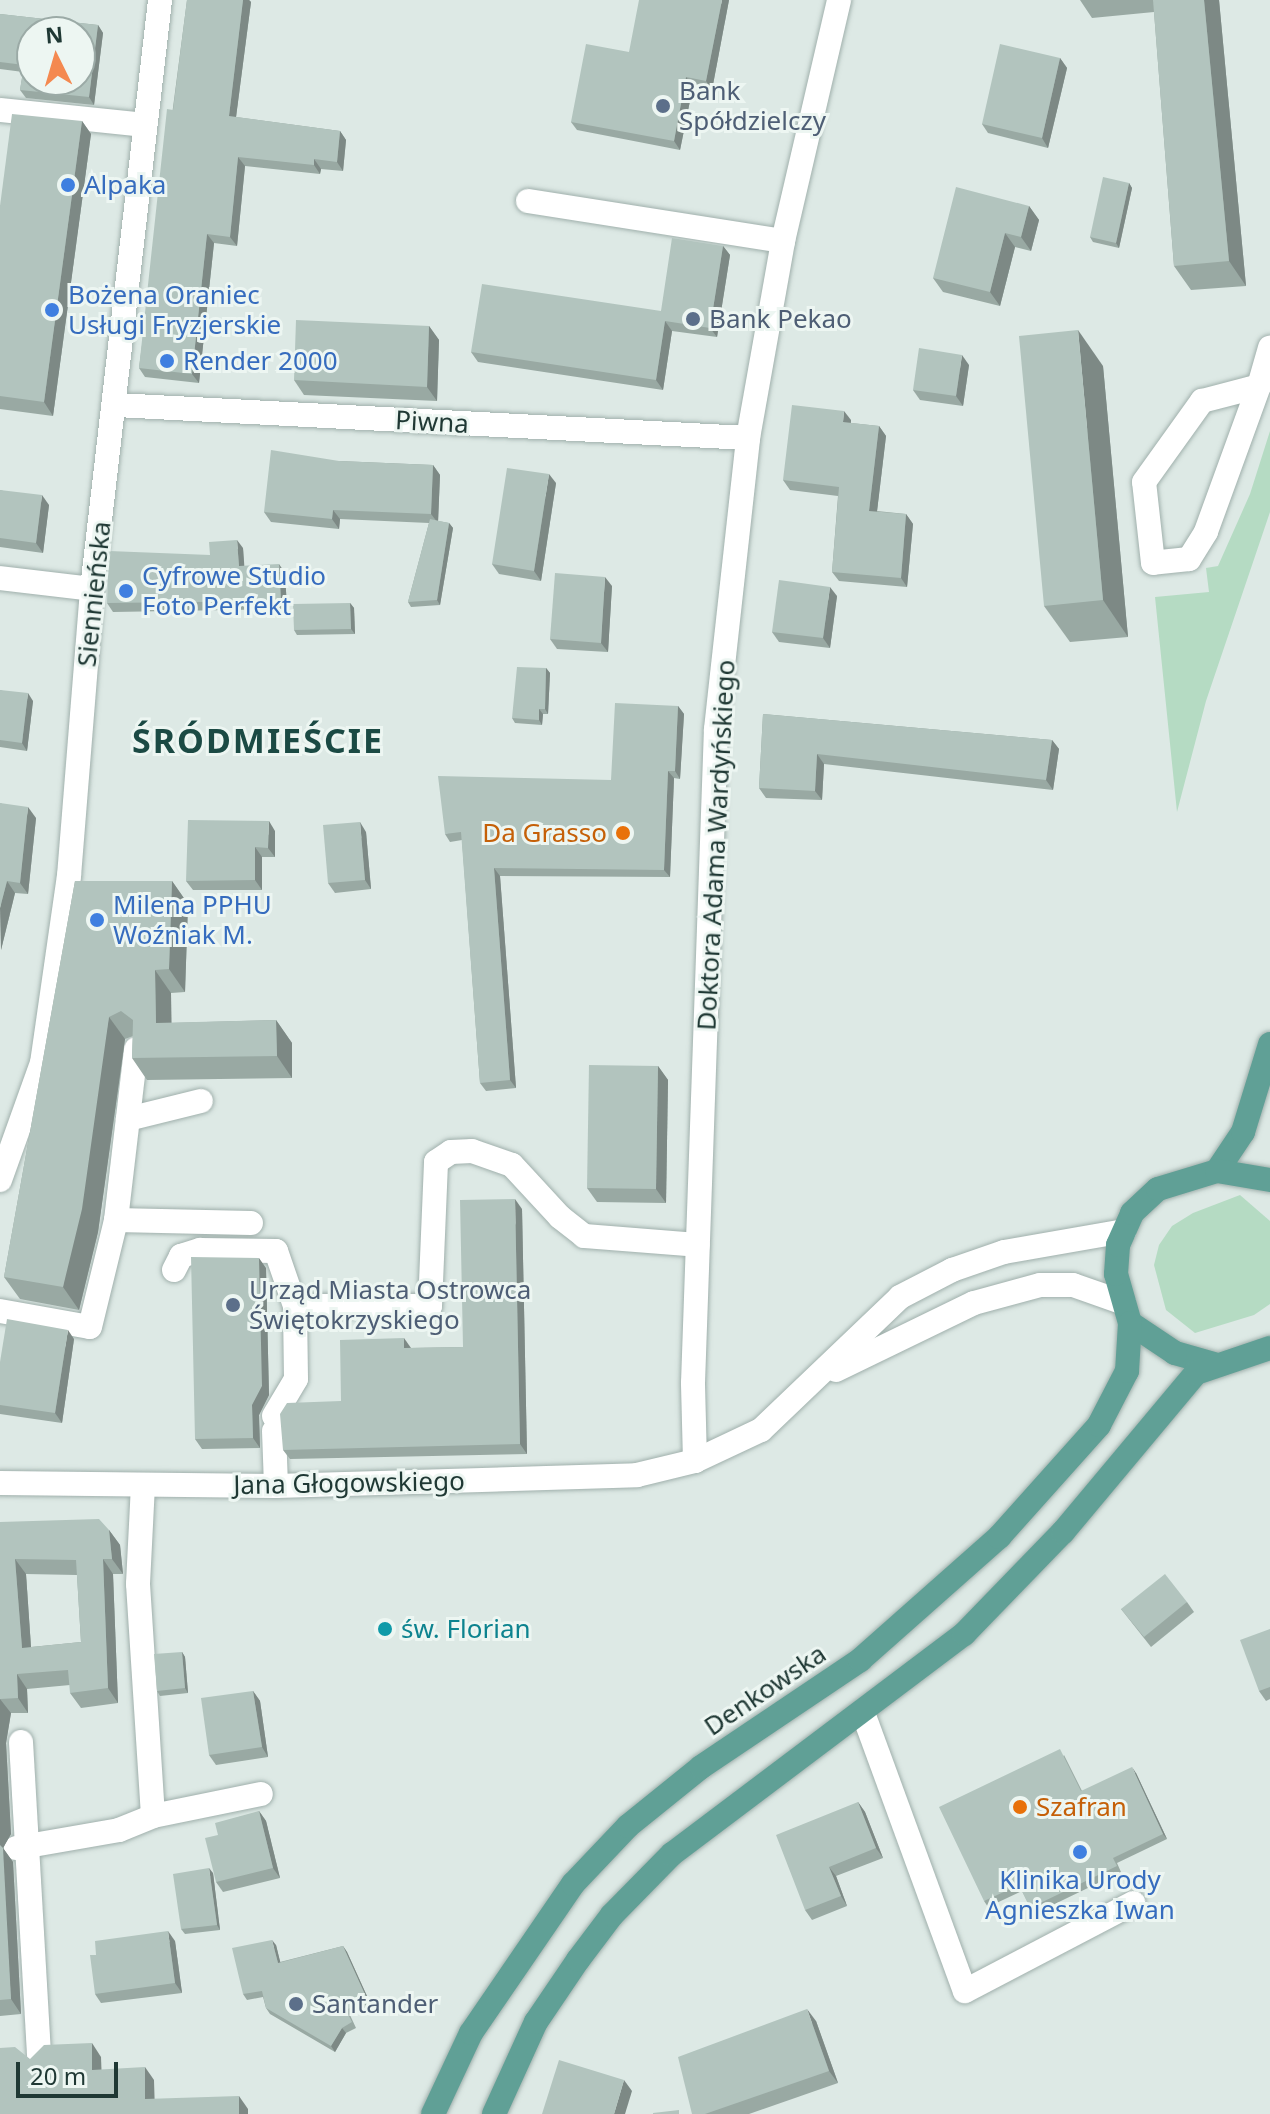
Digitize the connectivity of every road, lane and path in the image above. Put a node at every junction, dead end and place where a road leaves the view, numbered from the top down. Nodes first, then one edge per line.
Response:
1 (160, 0) edge
2 (839, 0) edge
3 (0, 110) edge
4 (145, 125) junction
5 (528, 201) dead end
6 (783, 241) junction
7 (1270, 348) edge
8 (1259, 386) junction
9 (116, 405) junction
10 (748, 438) junction
11 (0, 578) edge
12 (92, 589) junction
13 (1270, 1044) edge
14 (136, 1049) edge
15 (201, 1101) dead end
16 (128, 1119) junction
17 (1217, 1171) junction
18 (0, 1180) edge
19 (1270, 1180) edge
20 (116, 1220) junction
21 (251, 1223) dead end
22 (1124, 1231) junction
23 (698, 1245) junction
24 (174, 1270) dead end
25 (295, 1306) junction
26 (0, 1311) edge
27 (1127, 1313) junction
28 (1270, 1348) edge
29 (1214, 1364) junction
30 (819, 1378) junction
31 (695, 1461) junction
32 (0, 1483) edge
33 (143, 1485) junction
34 (276, 1486) junction
35 (863, 1713) junction
36 (21, 1742) dead end
37 (261, 1794) dead end
38 (153, 1816) junction
39 (20, 1848) junction
40 (1133, 1903) dead end
41 (39, 2058) edge
42 (433, 2114) edge
43 (494, 2114) edge

1 - 4 street, Siennieńska
2 - 6 street, Doktora Adama Wardyńskiego
3 - 4 street
4 - 9 street, Siennieńska
5 - 6 street
6 - 10 street, Doktora Adama Wardyńskiego
7 - 8 street
8 - 8 street
9 - 10 street, Piwna
9 - 12 street, Siennieńska
10 - 23 street, Doktora Adama Wardyńskiego
11 - 12 street
12 - 18 street, Siennieńska
13 - 17 main road
14 - 16 street
15 - 16 street
16 - 20 street
17 - 19 main road
17 - 22 main road
20 - 21 street
20 - 26 street
22 - 27 main road, Denkowska
22 - 30 street
23 - 25 street
23 - 31 street, Doktora Adama Wardyńskiego
24 - 25 street
25 - 34 street
27 - 29 main road
27 - 30 street
27 - 42 main road, Denkowska
28 - 29 main road
29 - 35 main road
30 - 31 street, Jana Głogowskiego
31 - 34 street, Jana Głogowskiego
32 - 33 street, Jana Głogowskiego
33 - 34 street, Jana Głogowskiego
33 - 38 street
35 - 40 street
35 - 43 main road
36 - 39 street
37 - 38 street
38 - 39 street
39 - 41 street

